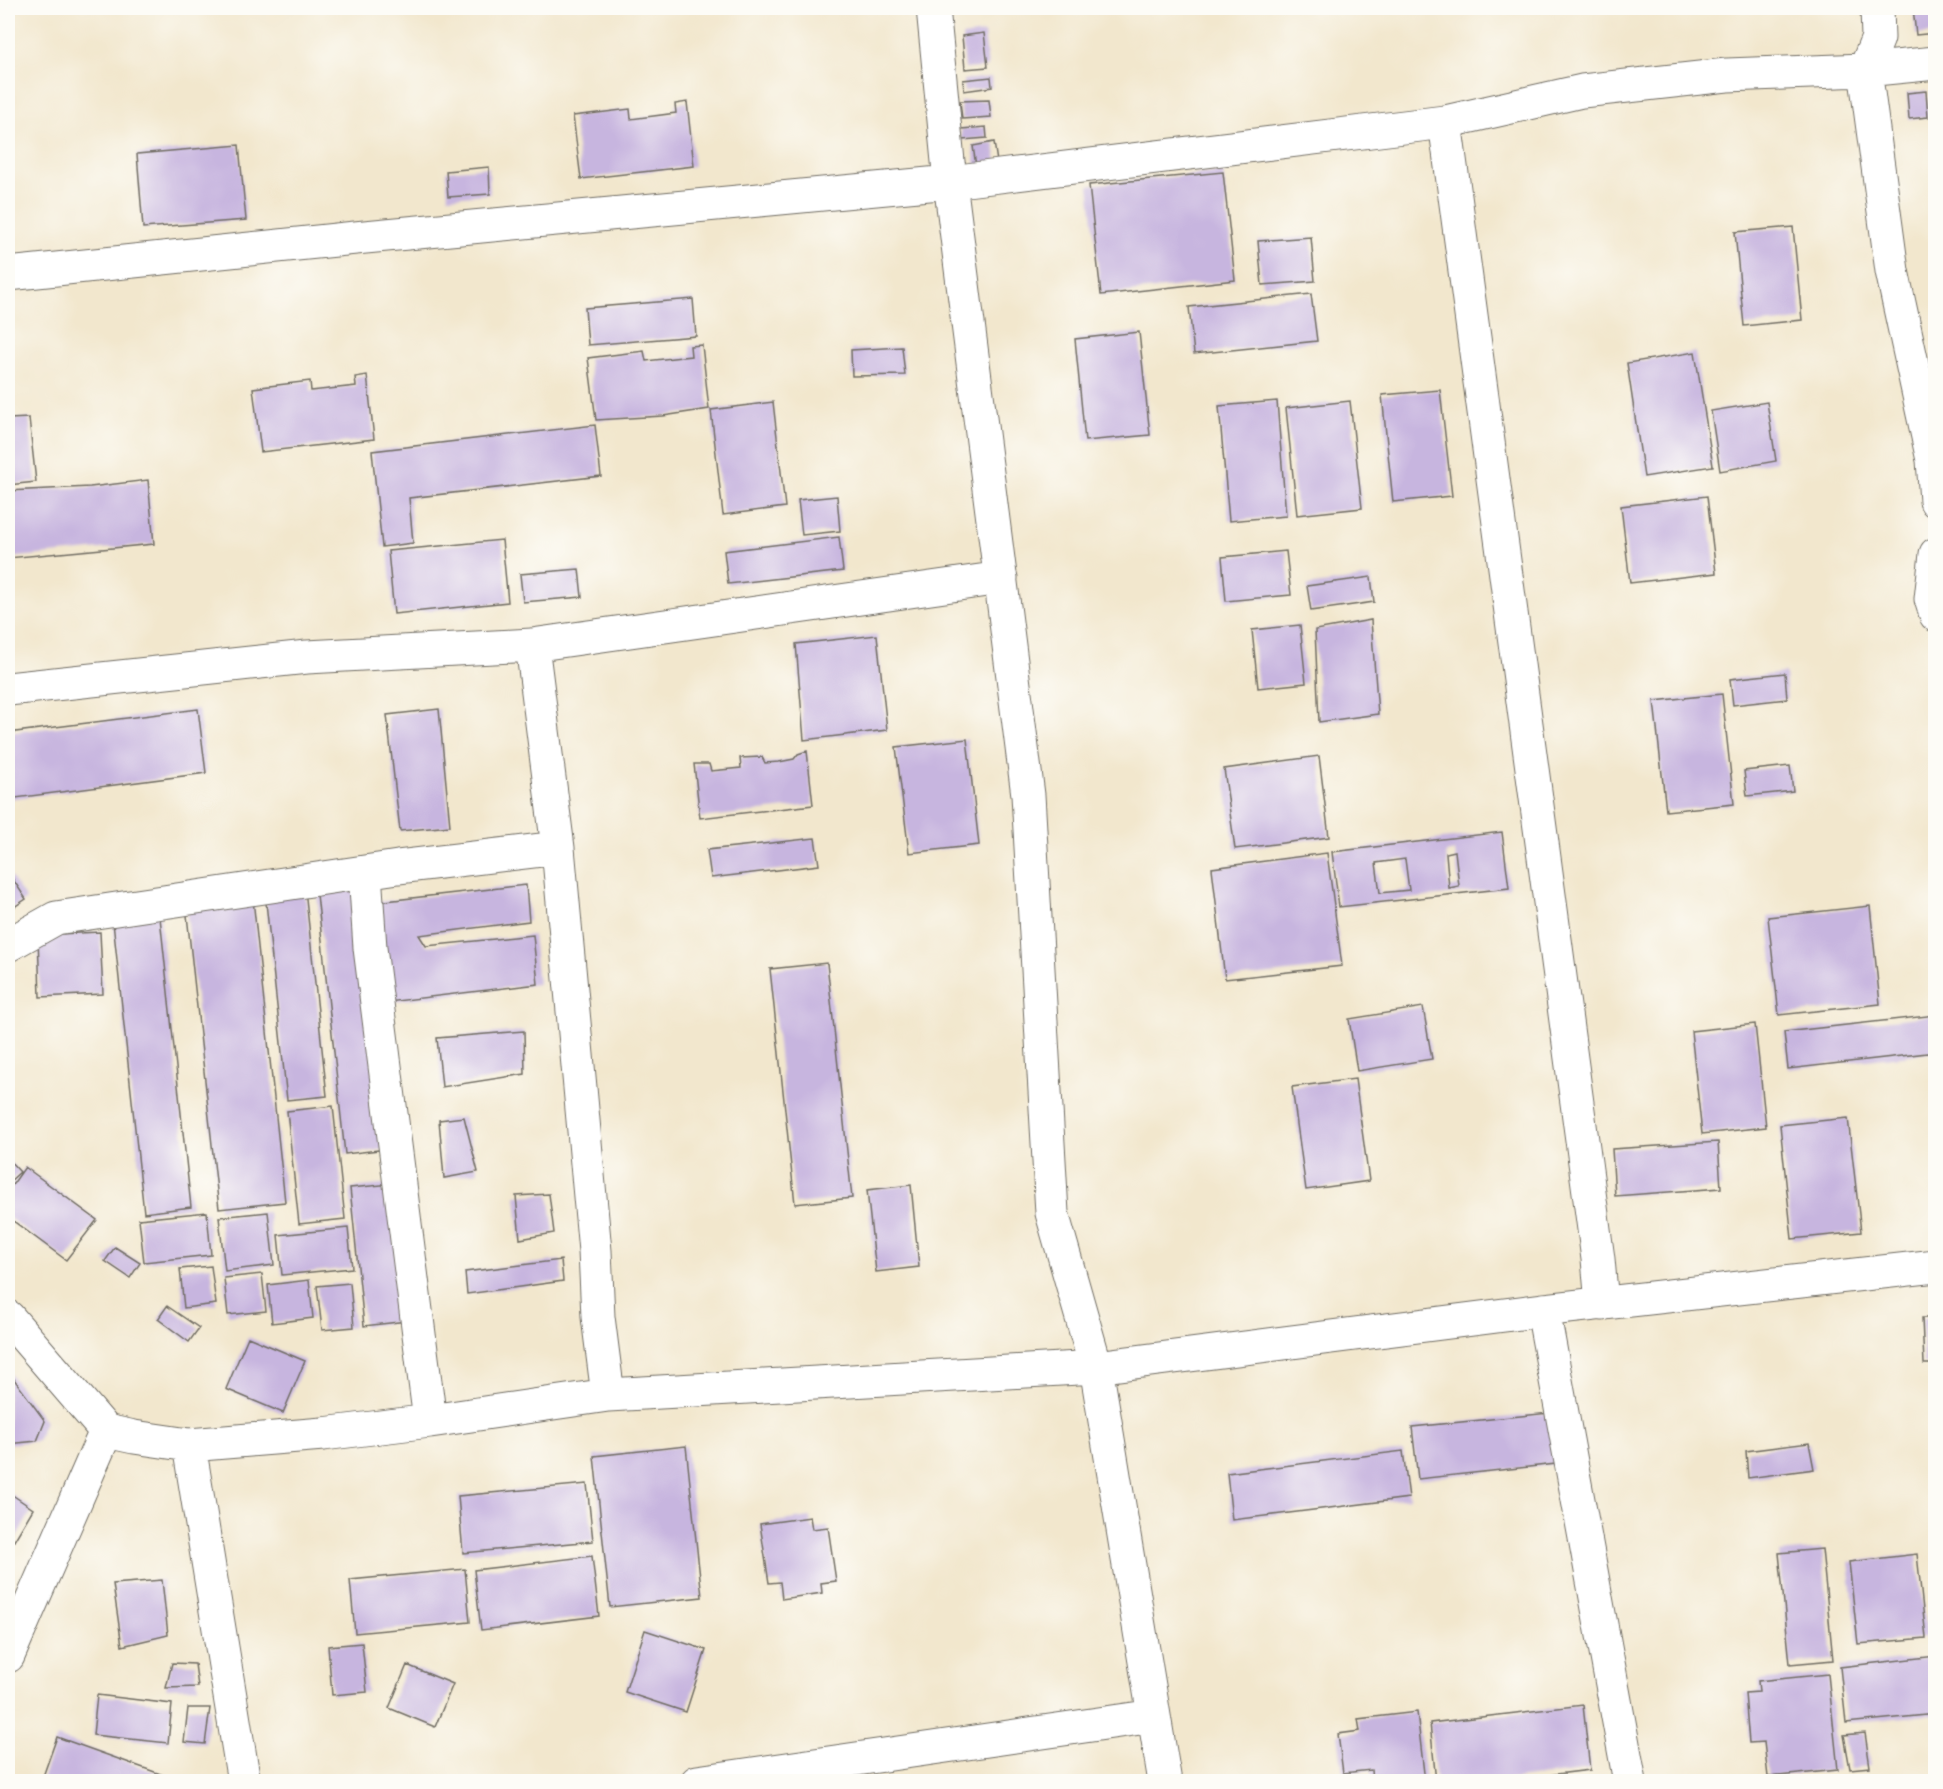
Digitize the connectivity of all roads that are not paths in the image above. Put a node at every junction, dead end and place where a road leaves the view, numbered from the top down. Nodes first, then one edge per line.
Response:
1 (933, 8) edge
2 (1877, 8) edge
3 (1935, 63) edge
4 (1865, 70) junction
5 (1445, 122) junction
6 (950, 182) junction
7 (8, 274) edge
8 (1935, 501) edge
9 (1935, 554) edge
10 (1001, 578) junction
11 (1935, 615) edge
12 (532, 645) junction
13 (8, 689) edge
14 (558, 848) junction
15 (365, 872) junction
16 (8, 945) edge
17 (1935, 1266) edge
18 (1602, 1304) junction
19 (1543, 1311) junction
20 (8, 1317) edge
21 (1096, 1366) junction
22 (608, 1395) junction
23 (430, 1421) junction
24 (106, 1431) junction
25 (189, 1445) junction
26 (8, 1656) edge
27 (1154, 1716) junction
28 (244, 1782) edge
29 (697, 1782) edge
30 (1165, 1782) edge
31 (1630, 1782) edge

1 - 6 street
2 - 4 street
3 - 4 street
4 - 5 street
4 - 8 street
5 - 6 street
5 - 18 street
6 - 7 street
6 - 10 street
9 - 11 street
10 - 12 street
10 - 21 street
12 - 13 street
12 - 14 street
14 - 15 street
14 - 22 street
15 - 16 street
15 - 23 street
17 - 18 street
18 - 19 street
19 - 21 street
19 - 31 street
20 - 24 street
21 - 22 street
21 - 27 street
22 - 23 street
23 - 25 street
24 - 25 street
24 - 26 street
25 - 28 street
27 - 29 street
27 - 30 street

